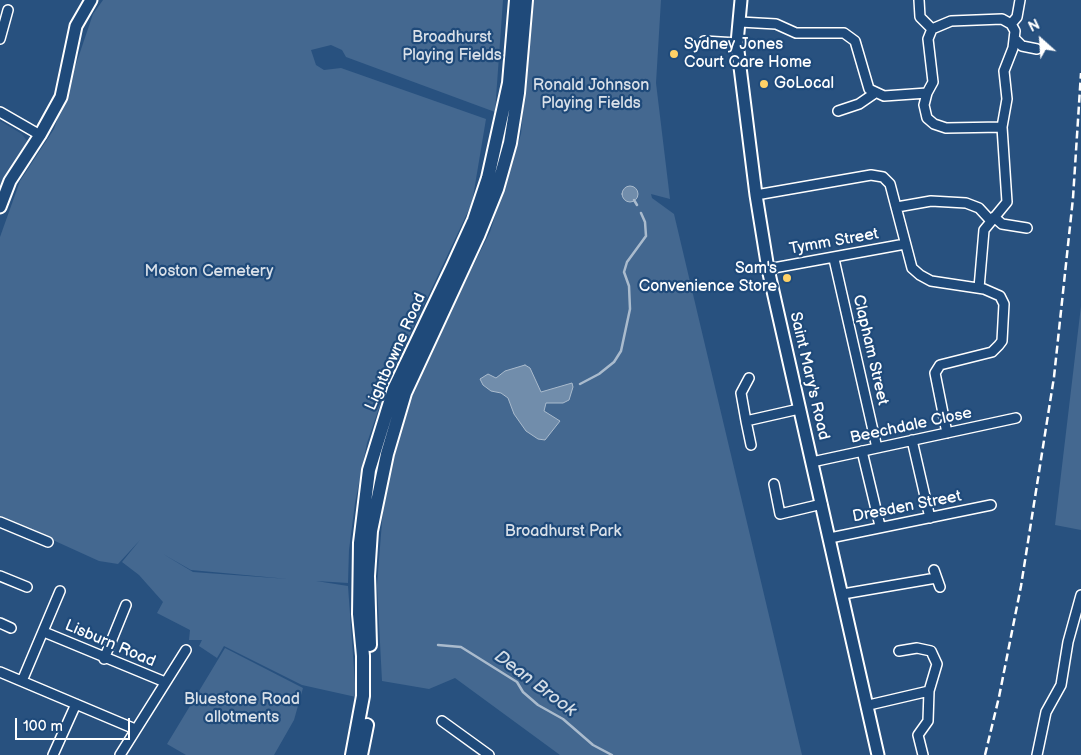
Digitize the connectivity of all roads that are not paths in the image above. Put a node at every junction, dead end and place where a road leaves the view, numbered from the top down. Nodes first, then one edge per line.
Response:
1 (91, 0) edge
2 (516, 0) edge
3 (526, 0) edge
4 (741, 0) edge
5 (919, 0) edge
6 (1020, 0) edge
7 (8, 10) dead end
8 (740, 22) junction
9 (1011, 24) junction
10 (932, 29) junction
11 (0, 39) edge
12 (1016, 40) junction
13 (704, 42) dead end
14 (737, 43) junction
15 (1037, 49) dead end
16 (875, 93) junction
17 (927, 93) junction
18 (838, 111) dead end
19 (0, 112) edge
20 (1002, 127) junction
21 (40, 135) junction
22 (756, 195) junction
23 (0, 207) edge
24 (897, 207) junction
25 (992, 219) junction
26 (1027, 228) dead end
27 (905, 244) junction
28 (834, 259) junction
29 (768, 269) junction
30 (979, 288) junction
31 (749, 378) dead end
32 (800, 409) junction
33 (1016, 418) dead end
34 (746, 422) junction
35 (946, 433) junction
36 (912, 440) junction
37 (751, 445) dead end
38 (877, 448) junction
39 (862, 451) junction
40 (812, 462) junction
41 (774, 484) dead end
42 (822, 504) junction
43 (991, 505) dead end
44 (930, 518) junction
45 (0, 522) edge
46 (880, 526) junction
47 (830, 538) junction
48 (48, 542) dead end
49 (0, 576) edge
50 (937, 579) dead end
51 (27, 587) dead end
52 (60, 591) dead end
53 (843, 594) junction
54 (1081, 595) edge
55 (126, 604) dead end
56 (0, 623) edge
57 (11, 628) dead end
58 (44, 632) junction
59 (186, 650) dead end
60 (900, 651) dead end
61 (104, 659) junction
62 (0, 672) edge
63 (22, 681) junction
64 (164, 682) junction
65 (929, 691) junction
66 (76, 704) junction
67 (869, 705) junction
68 (442, 721) dead end
69 (135, 729) junction
70 (53, 755) edge
71 (120, 755) edge
72 (352, 755) edge
73 (361, 755) edge
74 (488, 755) edge
75 (878, 755) edge
76 (923, 755) edge
77 (1037, 755) edge

1 - 21 street
2 - 72 main road, Lightbowne Road
3 - 73 main road, Lightbowne Road
4 - 8 street, Saint Mary's Road
5 - 10 street
6 - 9 street
7 - 11 street
8 - 14 street, Saint Mary's Road
8 - 16 street
9 - 10 street
9 - 12 street
10 - 17 street
12 - 15 street
12 - 20 street
13 - 14 street
14 - 22 street, Saint Mary's Road
16 - 17 street
16 - 18 street
17 - 20 street
19 - 21 street
20 - 25 street
21 - 23 street
22 - 24 street
22 - 29 street, Saint Mary's Road
24 - 25 street
24 - 27 street
25 - 26 street
25 - 30 street
27 - 28 street, Tymm Street
27 - 30 street
28 - 29 street, Tymm Street
28 - 38 street, Clapham Street
29 - 32 street, Saint Mary's Road
30 - 35 street
31 - 34 street
32 - 34 street
32 - 40 street, Saint Mary's Road
33 - 35 street, Beechdale Close
34 - 37 street
35 - 36 street, Beechdale Close
36 - 38 street, Beechdale Close
36 - 44 street
38 - 39 street, Beechdale Close
39 - 40 street, Beechdale Close
39 - 46 street
40 - 42 street, Saint Mary's Road
41 - 42 street
42 - 47 street, Saint Mary's Road
43 - 44 street, Dresden Street
44 - 46 street, Dresden Street
45 - 48 street
46 - 47 street, Dresden Street
47 - 53 street, Saint Mary's Road
49 - 51 street
50 - 53 street
52 - 58 street
53 - 67 street, Saint Mary's Road
54 - 77 street
55 - 61 street
56 - 57 street
58 - 61 street, Lisburn Road
58 - 63 street
59 - 64 street
60 - 65 street
61 - 64 street, Lisburn Road
62 - 63 street
63 - 66 street
64 - 69 street
65 - 67 street
65 - 76 street
66 - 69 street
66 - 70 street
67 - 75 street, Saint Mary's Road
68 - 74 street
69 - 71 street

